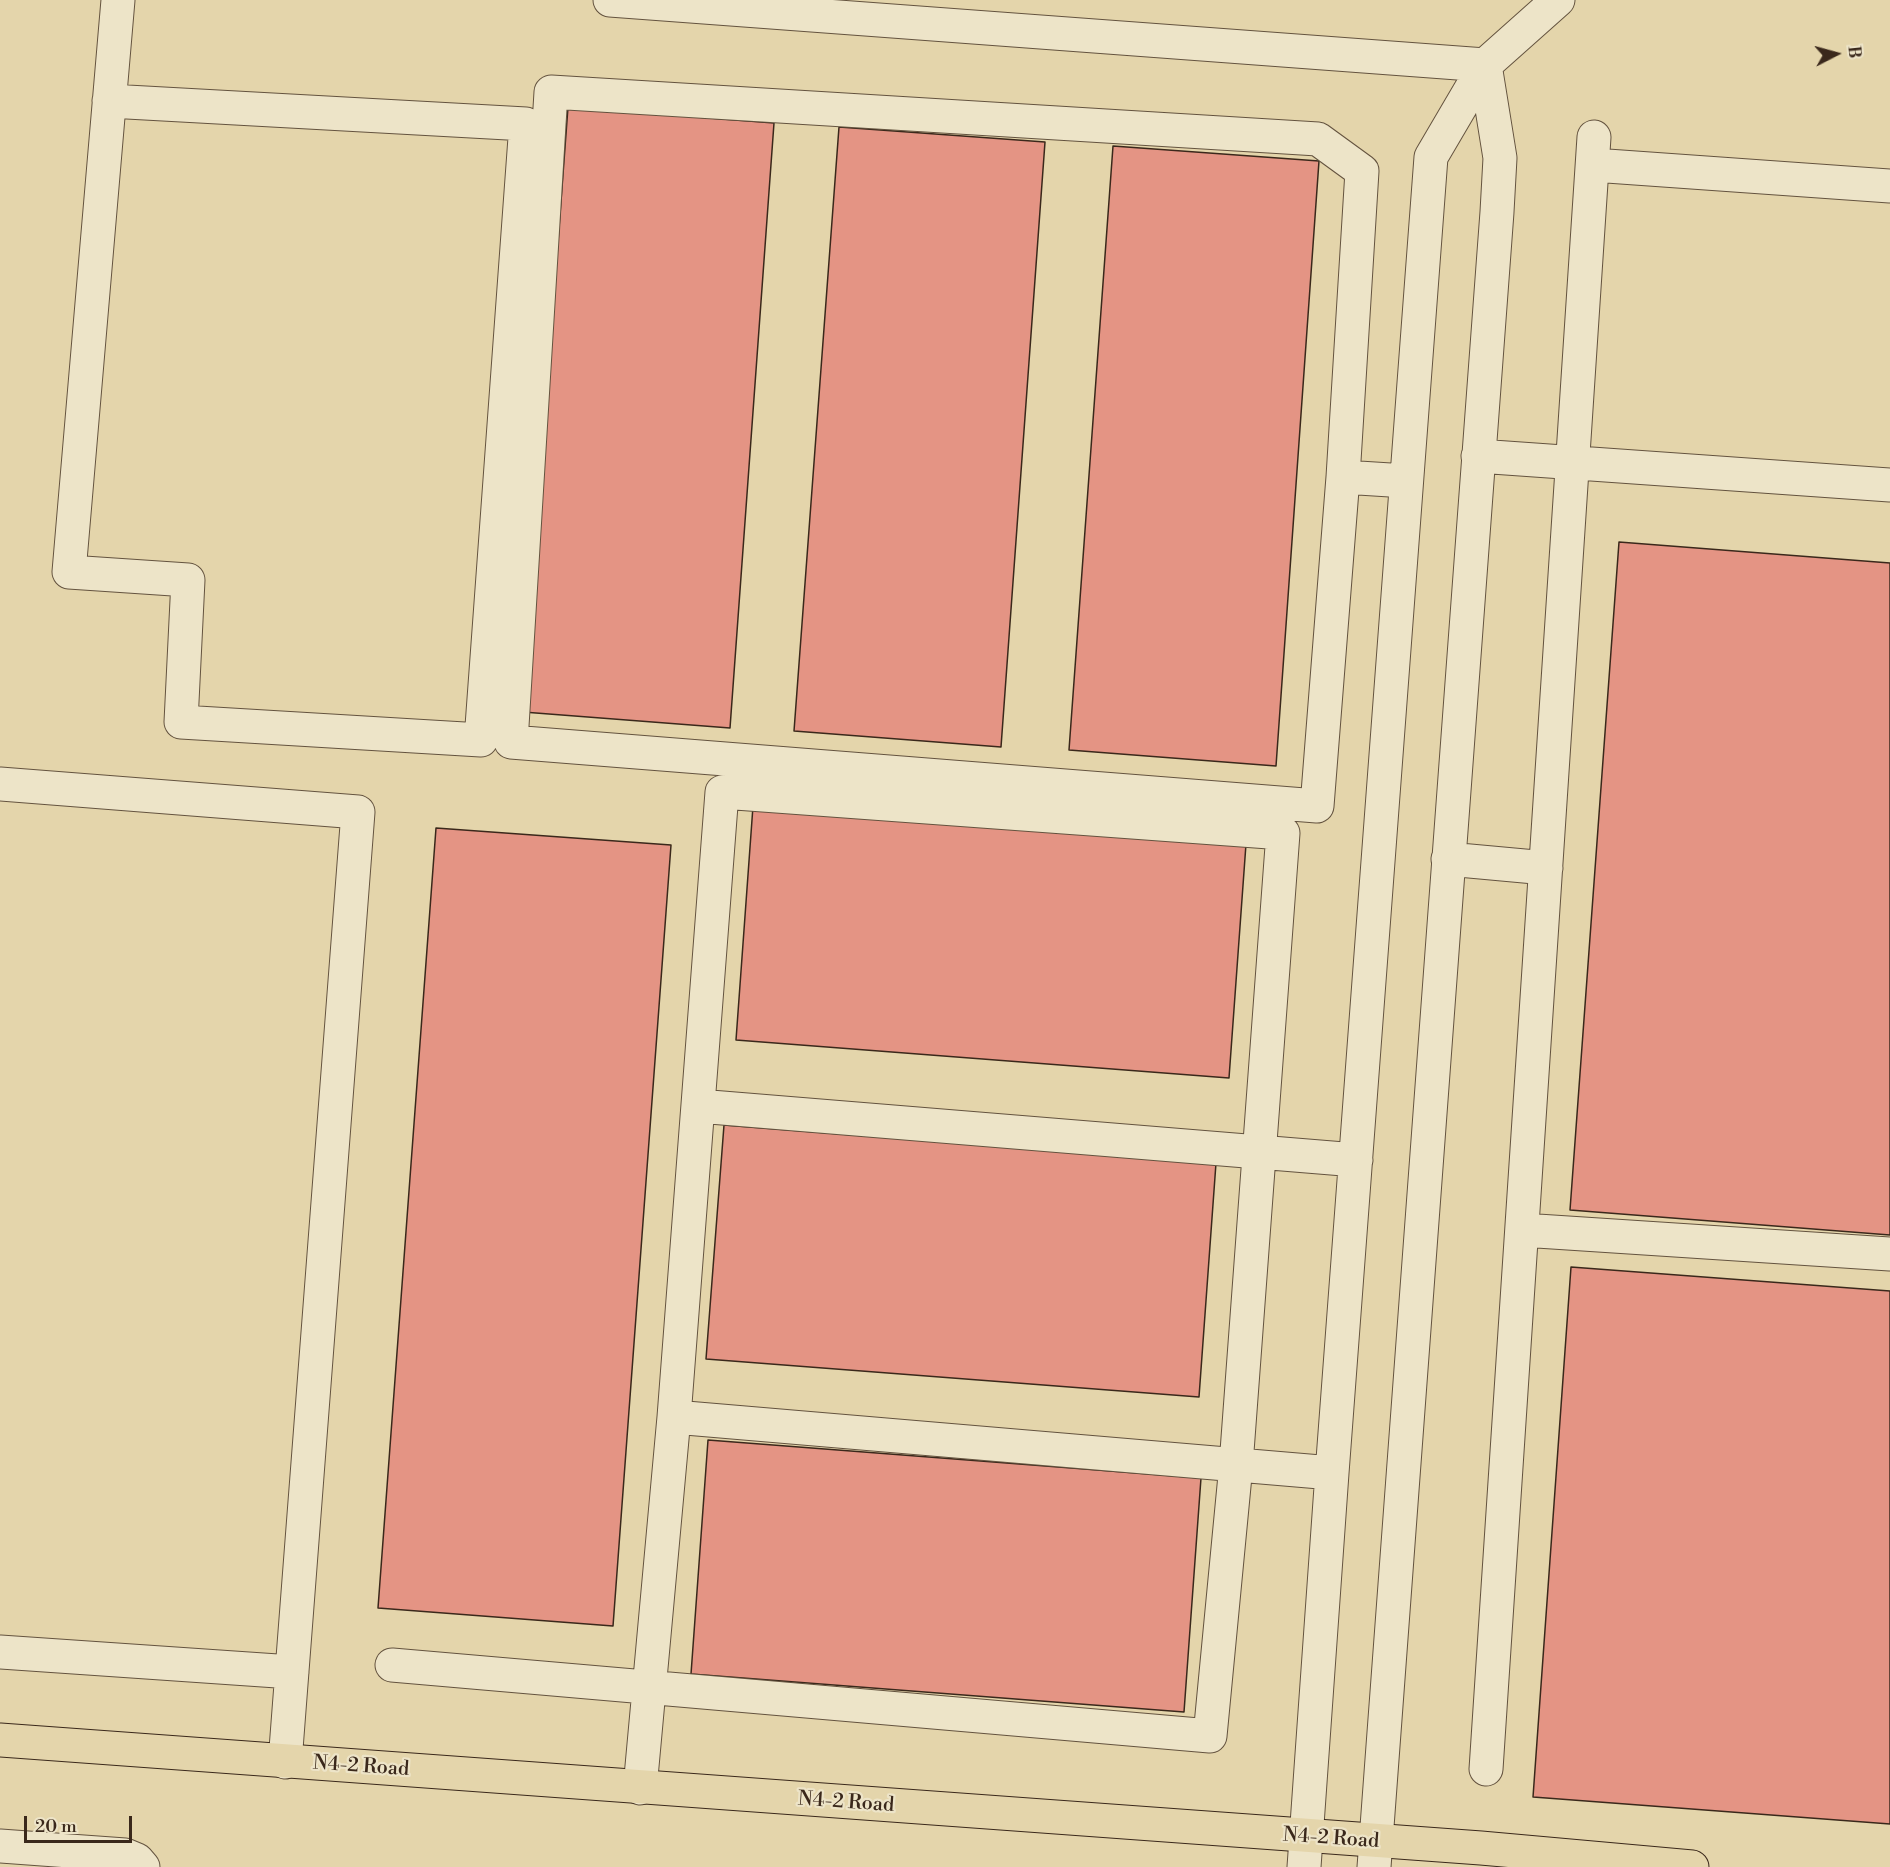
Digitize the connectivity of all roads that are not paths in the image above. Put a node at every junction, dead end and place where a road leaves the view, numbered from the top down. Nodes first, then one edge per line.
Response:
1 (118, 0) edge
2 (610, 0) edge
3 (1558, 0) edge
4 (688, 3) edge
5 (1485, 66) junction
6 (109, 101) junction
7 (1890, 186) edge
8 (1478, 456) junction
9 (1573, 462) junction
10 (1343, 477) junction
11 (1406, 482) junction
12 (1890, 485) edge
13 (0, 784) edge
14 (1448, 859) junction
15 (1546, 868) junction
16 (698, 1106) junction
17 (1259, 1153) junction
18 (1356, 1160) junction
19 (1522, 1230) junction
20 (1890, 1254) edge
21 (674, 1417) junction
22 (1236, 1465) junction
23 (1332, 1473) junction
24 (0, 1652) edge
25 (392, 1665) dead end
26 (292, 1672) junction
27 (649, 1687) junction
28 (0, 1740) edge
29 (285, 1762) junction
30 (1486, 1769) dead end
31 (640, 1788) junction
32 (0, 1846) edge
33 (1304, 1852) edge
34 (1375, 1854) edge
35 (143, 1867) edge
36 (1692, 1867) edge

1 - 6 street
2 - 4 street
3 - 5 street
4 - 5 street
5 - 8 street
5 - 11 street
6 - 6 street
7 - 9 street
8 - 9 street
8 - 14 street
9 - 12 street
9 - 15 street
10 - 10 street
10 - 11 street
11 - 18 street
13 - 26 street
14 - 15 street
14 - 34 street
15 - 19 street
16 - 17 street
16 - 17 street
16 - 21 street
17 - 18 street
17 - 22 street
18 - 23 street
19 - 20 street
19 - 30 street
21 - 22 street
21 - 27 street
22 - 23 street
22 - 27 street
23 - 33 street
24 - 26 street
25 - 27 street
26 - 29 street
27 - 31 street
28 - 29 main road, N4-2 Road
29 - 31 main road, N4-2 Road
31 - 33 main road, N4-2 Road
32 - 35 street
33 - 34 main road, N4-2 Road
34 - 36 main road, N4-2 Road

